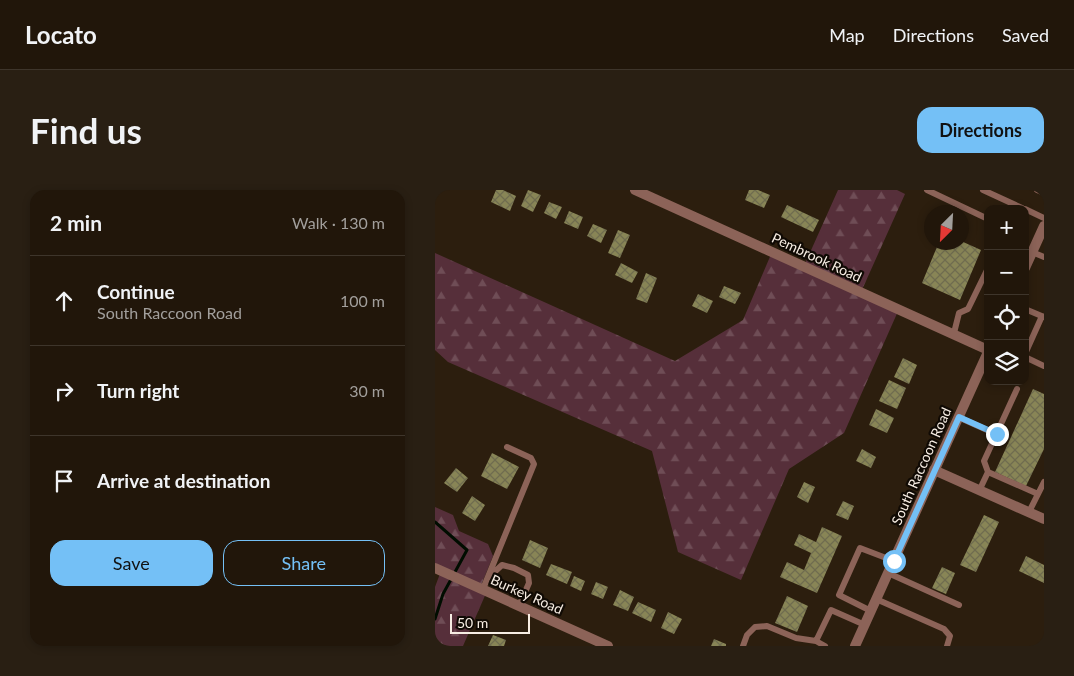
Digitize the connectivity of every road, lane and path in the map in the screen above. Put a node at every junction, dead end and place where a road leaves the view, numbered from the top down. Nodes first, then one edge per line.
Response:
1 (635, 190) edge
2 (927, 190) edge
3 (983, 190) edge
4 (1037, 190) edge
5 (1044, 193) edge
6 (1015, 205) edge
7 (1029, 212) edge
8 (984, 217) edge
9 (1044, 218) edge
10 (1043, 232) edge
11 (1032, 252) junction
12 (1044, 257) edge
13 (1029, 259) edge
14 (984, 276) edge
15 (1029, 310) edge
16 (1043, 316) edge
17 (953, 333) junction
18 (1029, 347) edge
19 (984, 349) edge
20 (1029, 358) edge
21 (984, 360) edge
22 (1044, 366) edge
23 (1017, 389) dead end
24 (959, 417) junction
25 (997, 434) junction
26 (507, 447) dead end
27 (934, 470) junction
28 (987, 472) junction
29 (1044, 482) edge
30 (980, 489) junction
31 (1038, 494) junction
32 (1029, 512) junction
33 (1044, 519) edge
34 (894, 561) junction
35 (438, 569) edge
36 (888, 573) junction
37 (485, 585) junction
38 (876, 599) junction
39 (959, 604) dead end
40 (519, 606) junction
41 (871, 611) junction
42 (865, 625) junction
43 (816, 641) junction
44 (608, 646) edge
45 (743, 646) edge
46 (825, 646) edge
47 (855, 646) edge
48 (947, 646) edge

1 - 17 street, Pembrook Road
2 - 8 lane
3 - 6 lane
4 - 5 lane
7 - 9 lane
10 - 11 street
11 - 12 lane
11 - 13 street
14 - 17 lane
15 - 16 lane
16 - 18 lane
17 - 19 street, Pembrook Road
20 - 22 lane
21 - 24 street, South Raccoon Road
23 - 25 lane
24 - 25 lane
24 - 27 street, South Raccoon Road
25 - 28 lane
26 - 37 lane
27 - 30 street
27 - 34 street, South Raccoon Road
28 - 30 lane
28 - 31 lane
29 - 31 lane
30 - 32 street
31 - 32 lane
32 - 33 street
34 - 36 street, South Raccoon Road
34 - 41 lane
35 - 37 street, Burkey Road
36 - 38 street, South Raccoon Road
36 - 39 lane
37 - 40 street, Burkey Road
37 - 40 lane
38 - 41 street, South Raccoon Road
38 - 48 lane
40 - 44 street, Burkey Road
41 - 42 street, South Raccoon Road
42 - 43 lane
42 - 47 street, South Raccoon Road
43 - 45 lane
43 - 46 lane

